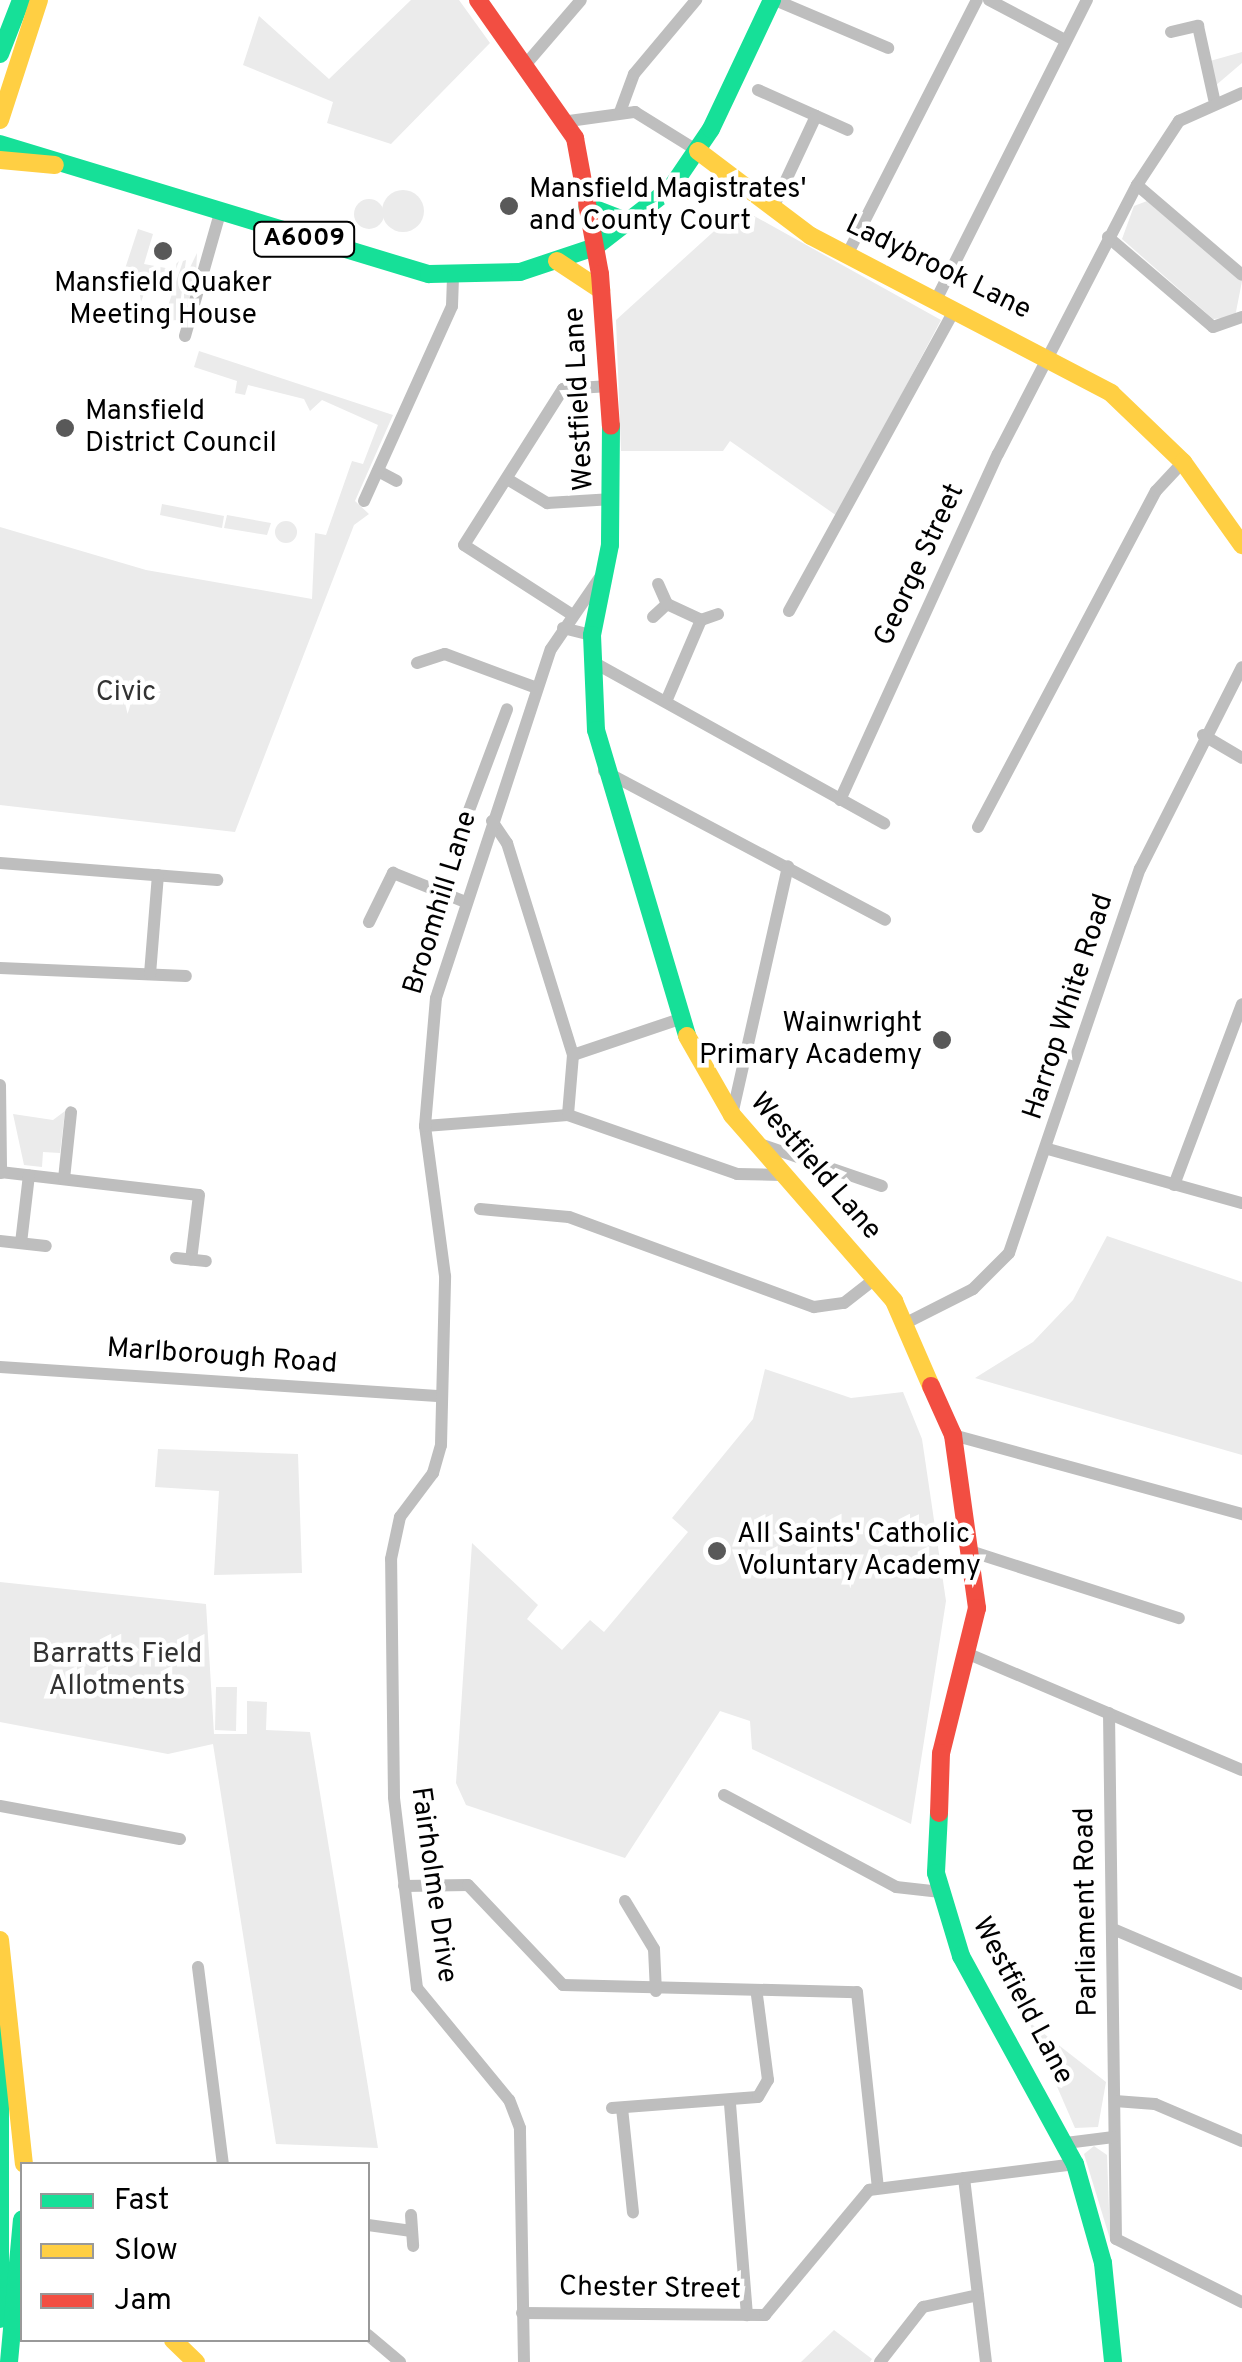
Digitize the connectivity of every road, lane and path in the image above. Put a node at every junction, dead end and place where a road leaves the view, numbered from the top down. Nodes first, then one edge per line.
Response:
1 (478, 0) edge
2 (582, 0) edge
3 (696, 0) edge
4 (774, 0) edge
5 (977, 0) edge
6 (989, 0) edge
7 (1087, 0) edge
8 (30, 2) edge
9 (1171, 32) dead end
10 (1064, 40) junction
11 (888, 48) dead end
12 (0, 54) edge
13 (526, 64) junction
14 (758, 90) dead end
15 (1242, 92) edge
16 (1214, 99) junction
17 (620, 112) junction
18 (816, 116) junction
19 (0, 120) edge
20 (569, 121) junction
21 (848, 130) dead end
22 (0, 144) edge
23 (698, 151) junction
24 (0, 160) edge
25 (55, 165) junction
26 (1137, 184) junction
27 (588, 206) junction
28 (772, 210) junction
29 (220, 214) junction
30 (631, 224) junction
31 (1108, 236) junction
32 (595, 246) junction
33 (846, 257) junction
34 (557, 262) junction
35 (1242, 275) edge
36 (453, 278) junction
37 (601, 290) junction
38 (936, 300) junction
39 (955, 309) junction
40 (1242, 317) edge
41 (186, 336) dead end
42 (1047, 352) junction
43 (608, 386) junction
44 (1183, 462) junction
45 (378, 471) junction
46 (507, 479) junction
47 (397, 481) dead end
48 (613, 499) junction
49 (364, 501) dead end
50 (1242, 544) edge
51 (606, 570) junction
52 (658, 584) dead end
53 (667, 604) junction
54 (789, 611) dead end
55 (572, 614) junction
56 (718, 614) dead end
57 (653, 617) dead end
58 (701, 620) junction
59 (564, 628) junction
60 (592, 635) junction
61 (592, 662) junction
62 (417, 663) dead end
63 (1242, 668) edge
64 (537, 688) junction
65 (668, 697) junction
66 (507, 709) dead end
67 (1203, 735) junction
68 (493, 745) junction
69 (515, 754) junction
70 (1242, 758) edge
71 (602, 770) junction
72 (840, 800) junction
73 (492, 821) junction
74 (884, 823) dead end
75 (978, 827) dead end
76 (462, 828) junction
77 (486, 836) junction
78 (456, 845) dead end
79 (0, 863) edge
80 (788, 866) junction
81 (158, 875) junction
82 (217, 880) dead end
83 (463, 901) junction
84 (885, 920) dead end
85 (369, 922) dead end
86 (0, 968) edge
87 (150, 974) junction
88 (186, 976) dead end
89 (1242, 1004) edge
90 (676, 1020) junction
91 (572, 1056) junction
92 (0, 1085) edge
93 (71, 1112) dead end
94 (568, 1114) junction
95 (732, 1115) junction
96 (426, 1126) junction
97 (754, 1142) junction
98 (1048, 1149) junction
99 (0, 1172) edge
100 (30, 1175) junction
101 (781, 1176) junction
102 (64, 1179) junction
103 (1174, 1185) junction
104 (882, 1186) dead end
105 (1242, 1203) edge
106 (480, 1209) dead end
107 (0, 1241) edge
108 (21, 1243) junction
109 (46, 1246) dead end
110 (176, 1258) dead end
111 (191, 1260) junction
112 (206, 1261) dead end
113 (876, 1279) junction
114 (906, 1323) junction
115 (0, 1367) edge
116 (442, 1396) junction
117 (953, 1435) junction
118 (1242, 1514) edge
119 (976, 1554) junction
120 (1179, 1618) dead end
121 (971, 1655) junction
122 (1109, 1713) junction
123 (1242, 1770) edge
124 (724, 1795) dead end
125 (0, 1806) edge
126 (180, 1839) dead end
127 (404, 1886) junction
128 (941, 1892) junction
129 (625, 1901) dead end
130 (1113, 1928) junction
131 (0, 1940) edge
132 (198, 1967) dead end
133 (1242, 1984) edge
134 (656, 1991) junction
135 (757, 1996) junction
136 (0, 2028) edge
137 (2, 2100) edge
138 (1115, 2101) junction
139 (730, 2104) junction
140 (1114, 2137) junction
141 (1242, 2141) edge
142 (1066, 2143) junction
143 (2, 2150) edge
144 (24, 2162) edge
145 (223, 2162) edge
146 (1075, 2164) junction
147 (10, 2175) edge
148 (964, 2178) junction
149 (878, 2187) junction
150 (632, 2212) dead end
151 (411, 2216) dead end
152 (370, 2226) edge
153 (20, 2260) edge
154 (978, 2295) junction
155 (1242, 2302) edge
156 (522, 2313) junction
157 (746, 2315) junction
158 (0, 2319) edge
159 (370, 2337) edge
160 (180, 2342) edge
161 (9, 2362) edge
162 (196, 2362) edge
163 (400, 2362) edge
164 (524, 2362) edge
165 (880, 2362) edge
166 (986, 2362) edge
167 (1112, 2362) edge

1 - 13 main road, Westfield Lane
2 - 13 street
3 - 17 street
4 - 11 street
4 - 23 main road, A6009
5 - 33 street
6 - 10 street
7 - 10 street
8 - 12 main road
8 - 19 main road
9 - 16 street
10 - 38 street
13 - 20 main road, Westfield Lane
14 - 18 street
15 - 16 street
16 - 26 street, George Street
17 - 20 street, Ladybrook Lane
17 - 23 street, Ladybrook Lane
18 - 21 street
18 - 28 street
20 - 27 main road, Westfield Lane
22 - 25 main road, A6009
23 - 28 main road, Ladybrook Lane
23 - 30 main road, A6009
24 - 25 main road, A6009
25 - 29 main road, A6009
26 - 31 street, George Street
26 - 35 street
27 - 30 main road
27 - 32 main road, Westfield Lane
28 - 33 main road, Ladybrook Lane
29 - 36 main road, A6009
29 - 41 street
30 - 32 main road, A6009
31 - 40 street
31 - 42 street, George Street
32 - 34 main road, A6009
32 - 37 main road, Westfield Lane
33 - 38 main road, Ladybrook Lane
34 - 36 main road, A6009
34 - 37 main road
36 - 45 street
37 - 43 main road, Westfield Lane
38 - 39 main road, Ladybrook Lane
39 - 42 main road, Ladybrook Lane
39 - 54 street
42 - 44 main road, Ladybrook Lane
42 - 72 street, George Street
43 - 46 street
43 - 48 main road, Westfield Lane
44 - 50 main road, Ladybrook Lane
44 - 75 street
45 - 47 street
45 - 49 street
46 - 48 street
46 - 55 street
48 - 51 main road, Westfield Lane
51 - 55 street, Broomhill Lane
51 - 60 main road, Westfield Lane
52 - 53 street
53 - 57 street
53 - 58 street
55 - 59 street, Broomhill Lane
56 - 58 street
58 - 65 street
59 - 60 street
59 - 64 street, Broomhill Lane
60 - 61 main road, Westfield Lane
61 - 65 street
61 - 71 main road, Westfield Lane
62 - 64 street
63 - 67 street, Harrop White Road
64 - 69 street, Broomhill Lane
65 - 72 street
66 - 68 street
67 - 70 street
67 - 98 street, Harrop White Road
68 - 69 street
68 - 76 street
69 - 73 street, Broomhill Lane
71 - 80 street
71 - 90 main road, Westfield Lane
72 - 74 street
73 - 77 street, Broomhill Lane
73 - 91 street
76 - 77 street
76 - 78 street
77 - 83 street, Broomhill Lane
79 - 81 street
80 - 84 street
80 - 95 street
81 - 82 street
81 - 87 street
83 - 85 street
83 - 96 street, Broomhill Lane
86 - 87 street
87 - 88 street
89 - 103 street
90 - 91 street
90 - 95 main road, Westfield Lane
91 - 94 street
92 - 99 street
93 - 102 street
94 - 96 street
94 - 101 street
95 - 97 main road, Westfield Lane
96 - 116 street, Broomhill Lane
97 - 101 main road, Westfield Lane
97 - 104 street
98 - 103 street
98 - 114 street, Harrop White Road
99 - 100 street
100 - 102 street
100 - 108 street
101 - 113 main road, Westfield Lane
102 - 111 street
103 - 105 street
106 - 113 street
107 - 108 street
108 - 109 street
110 - 111 street
111 - 112 street
113 - 114 main road, Westfield Lane
114 - 117 main road, Westfield Lane
115 - 116 street, Marlborough Road
116 - 127 street, Fairholme Drive
117 - 118 street
117 - 119 main road, Westfield Lane
119 - 120 street
119 - 121 main road, Westfield Lane
121 - 122 street
121 - 128 main road, Westfield Lane
122 - 123 street
122 - 130 street, Parliament Road
124 - 128 street
125 - 126 street
127 - 134 street
127 - 156 street, Fairholme Drive
128 - 142 main road, Westfield Lane
129 - 134 street
130 - 133 street
130 - 138 street, Parliament Road
131 - 144 main road
132 - 145 street
134 - 135 street
135 - 139 street
135 - 149 street
136 - 137 main road
137 - 143 main road
138 - 140 street, Parliament Road
138 - 141 street
139 - 150 street
139 - 157 street
140 - 142 street
140 - 155 street, Parliament Road
142 - 146 main road, Westfield Lane
143 - 147 main road
146 - 148 street
146 - 167 main road, Westfield Lane
147 - 158 main road
148 - 149 street
148 - 154 street
149 - 157 street, Chester Street
151 - 152 street
153 - 161 main road
154 - 165 street
154 - 166 street
156 - 157 street, Chester Street
156 - 164 street, Fairholme Drive
159 - 163 street
160 - 162 main road

